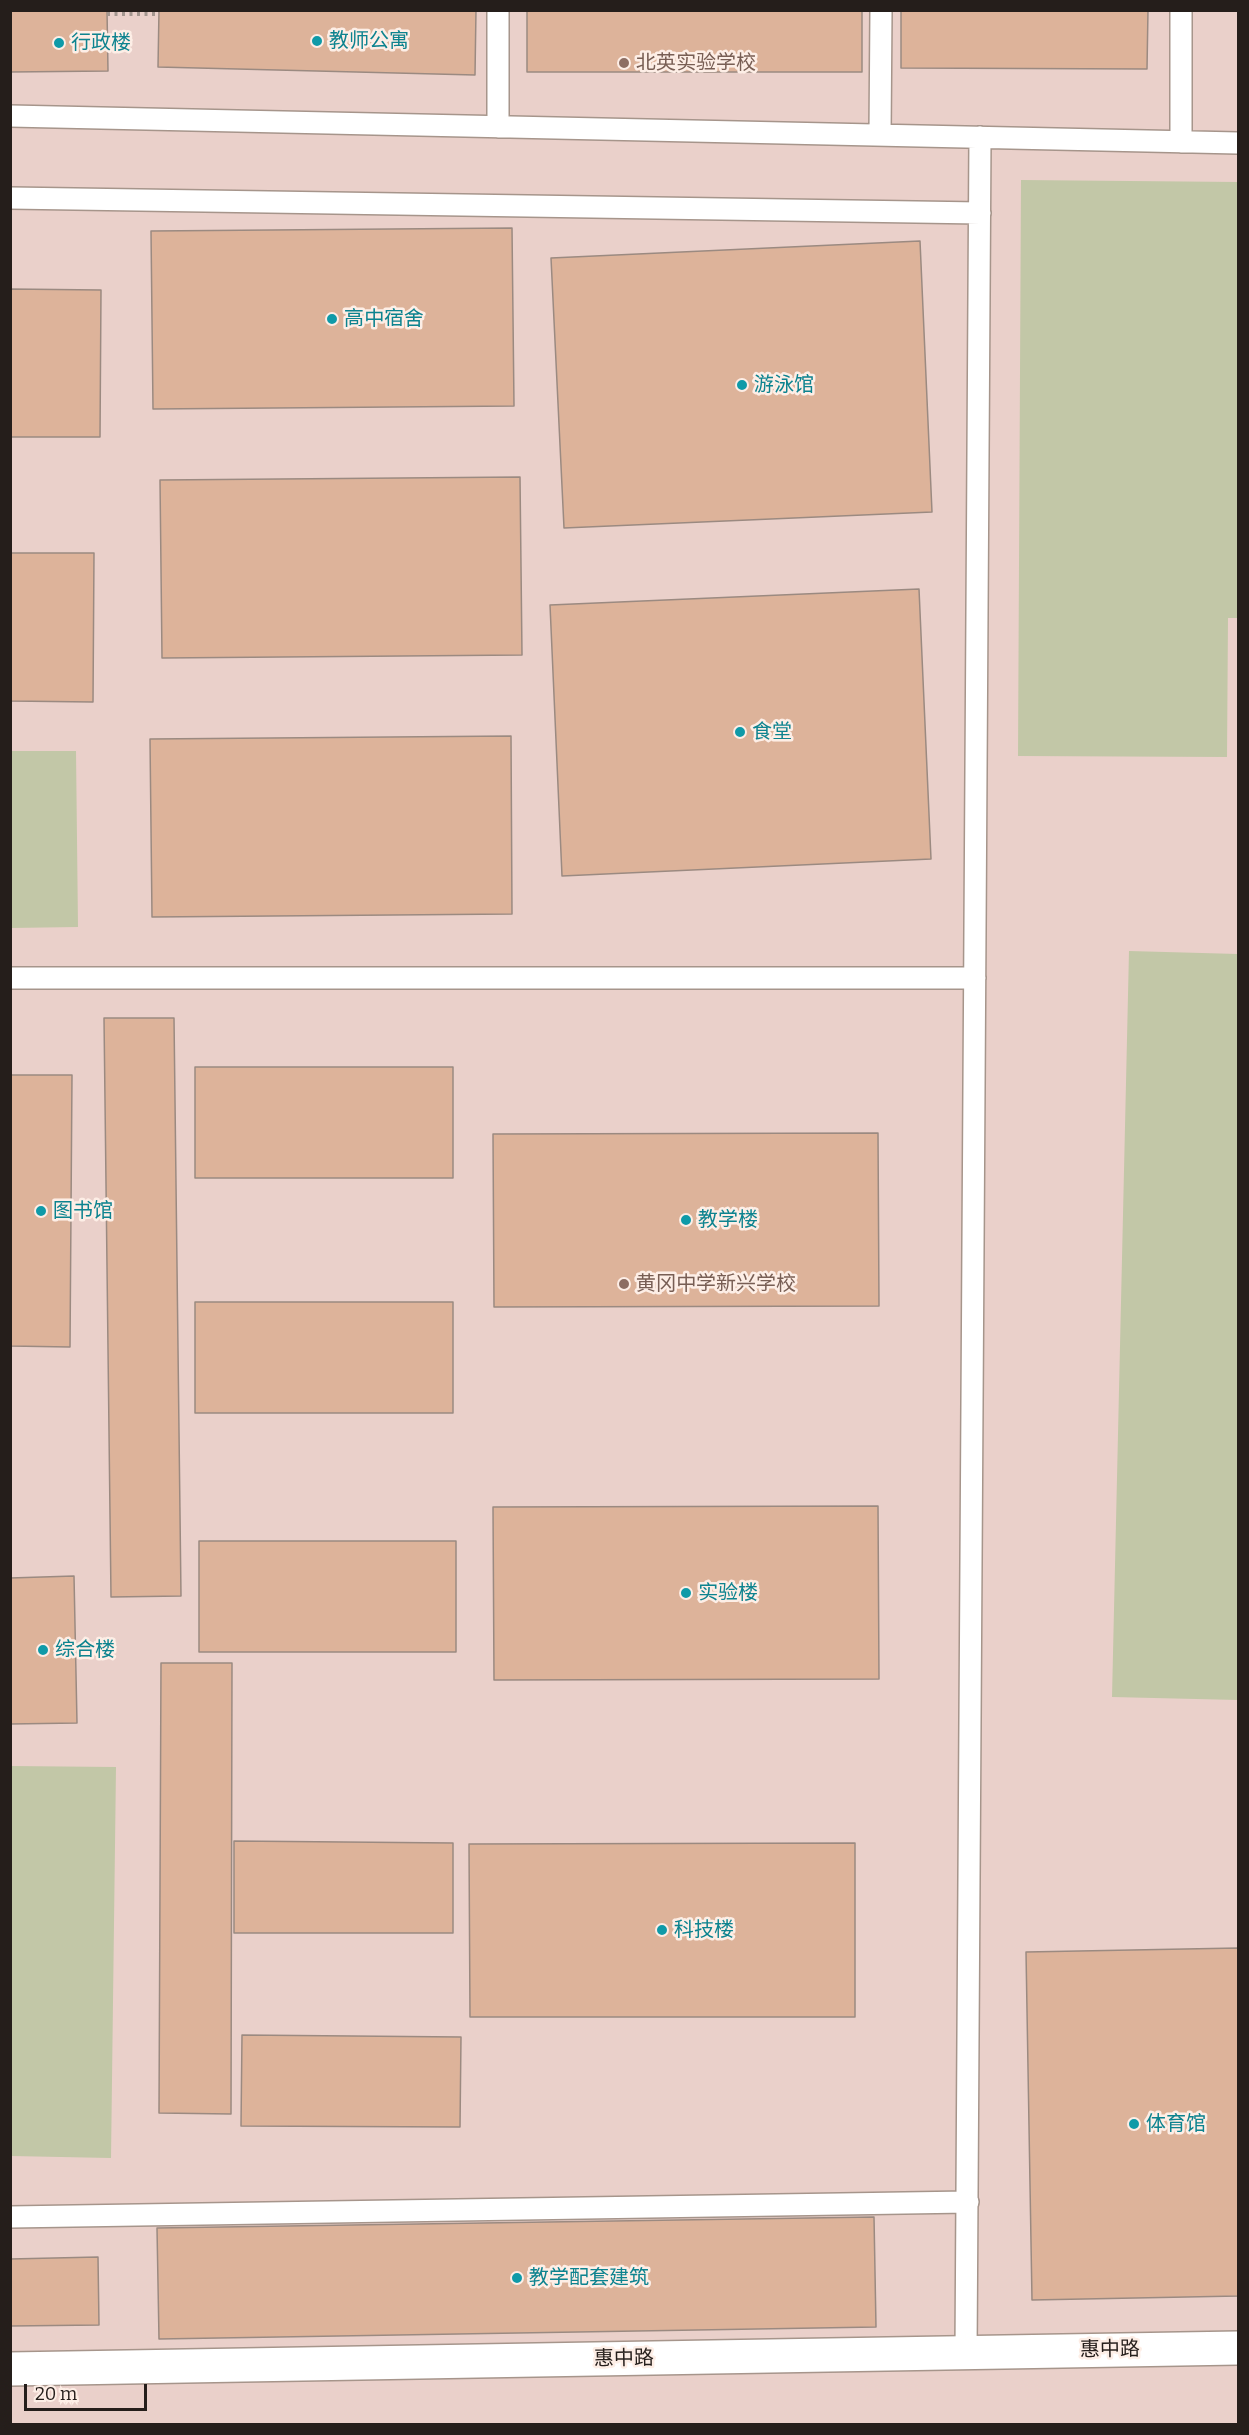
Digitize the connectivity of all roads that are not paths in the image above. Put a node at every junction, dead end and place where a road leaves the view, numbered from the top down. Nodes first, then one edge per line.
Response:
1 (498, 10) edge
2 (881, 10) edge
3 (1181, 10) edge
4 (10, 116) edge
5 (498, 127) junction
6 (880, 135) junction
7 (980, 137) junction
8 (1182, 141) junction
9 (1239, 143) edge
10 (10, 198) edge
11 (980, 213) junction
12 (10, 978) edge
13 (975, 978) junction
14 (968, 2202) junction
15 (10, 2217) edge
16 (1239, 2348) edge
17 (966, 2353) junction
18 (10, 2369) edge

1 - 5 lane
2 - 6 lane
3 - 8 lane
4 - 5 lane
5 - 6 lane
6 - 7 lane
7 - 8 lane
7 - 11 lane
8 - 9 lane
10 - 11 lane
11 - 13 lane
12 - 13 lane
13 - 14 lane
14 - 15 lane
14 - 17 lane
16 - 17 street, 惠中路
17 - 18 street, 惠中路

